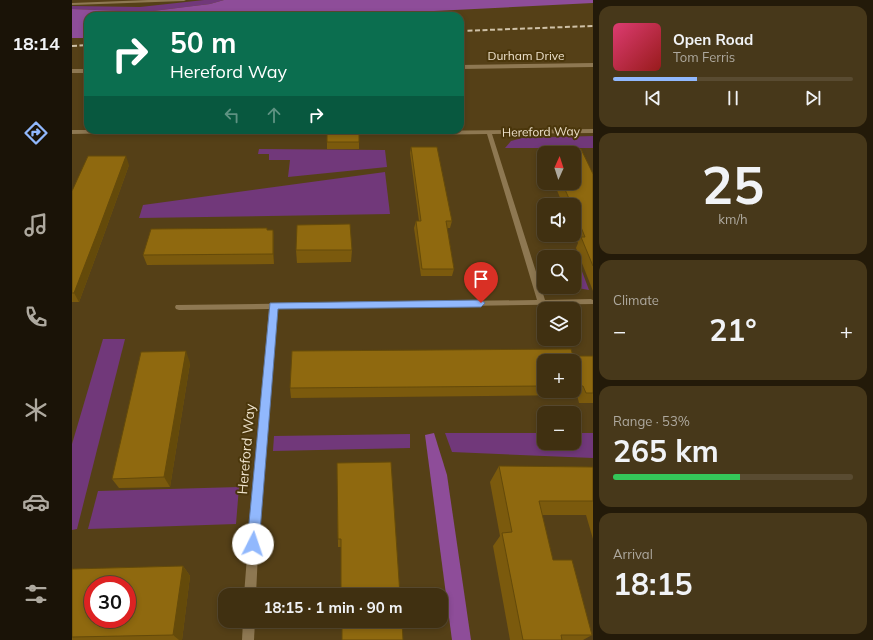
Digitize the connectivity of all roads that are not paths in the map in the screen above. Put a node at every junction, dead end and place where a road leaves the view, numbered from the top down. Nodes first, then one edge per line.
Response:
1 (184, 0) edge
2 (72, 4) edge
3 (593, 65) edge
4 (464, 67) edge
5 (84, 71) edge
6 (72, 72) edge
7 (593, 131) edge
8 (72, 132) edge
9 (84, 132) edge
10 (464, 132) edge
11 (489, 132) junction
12 (542, 302) edge
13 (581, 302) edge
14 (591, 302) dead end
15 (537, 303) edge
16 (273, 306) junction
17 (179, 307) dead end
18 (250, 588) edge
19 (249, 628) edge
20 (248, 640) edge

1 - 2 street
3 - 4 street, Durham Drive
5 - 6 street
7 - 11 street, Hereford Way
8 - 9 street
10 - 11 street, Hereford Way
11 - 12 street, Hereford Way
13 - 14 street
15 - 16 street
16 - 17 street
16 - 18 street, Hereford Way
19 - 20 street

